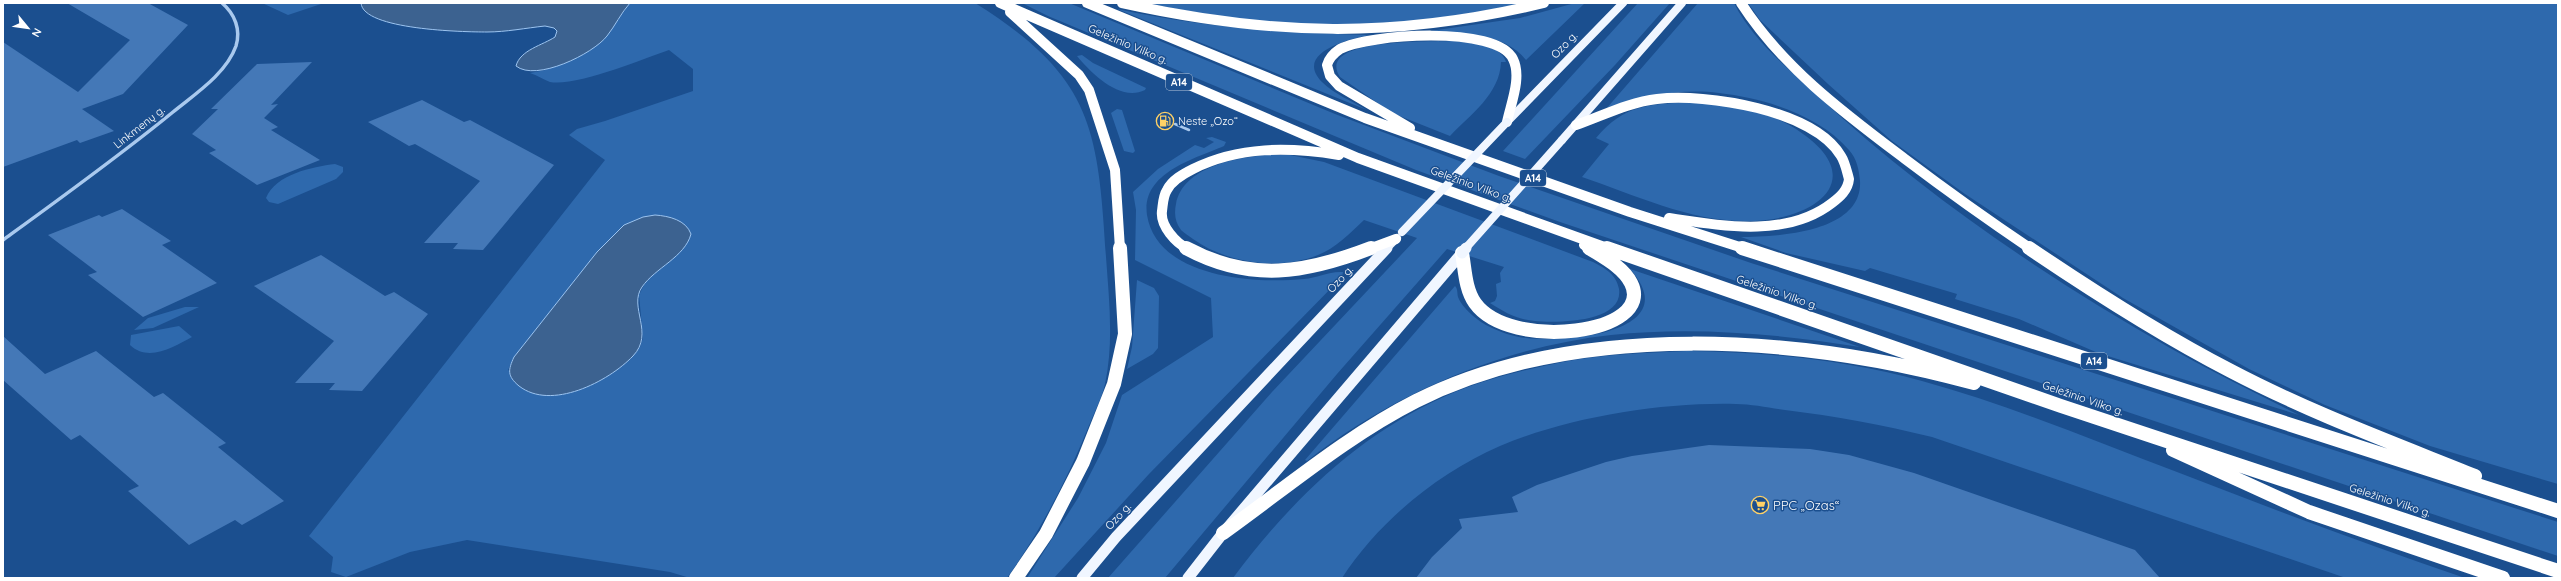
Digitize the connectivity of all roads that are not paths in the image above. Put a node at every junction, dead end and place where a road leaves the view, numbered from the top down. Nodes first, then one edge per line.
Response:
1 (222, 3) edge
2 (1000, 3) edge
3 (1087, 3) edge
4 (1122, 3) edge
5 (1544, 3) edge
6 (1623, 3) edge
7 (1682, 3) edge
8 (1741, 3) edge
9 (1507, 122) junction
10 (1175, 124) dead end
11 (1576, 125) junction
12 (1189, 130) dead end
13 (1435, 143) junction
14 (1358, 158) junction
15 (1630, 212) junction
16 (1399, 235) junction
17 (1569, 235) junction
18 (3, 240) edge
19 (1462, 253) junction
20 (2061, 406) junction
21 (2113, 423) junction
22 (2558, 510) edge
23 (1224, 533) junction
24 (2558, 571) edge
25 (1016, 578) edge
26 (1082, 578) edge
27 (1188, 578) edge
28 (2503, 578) edge

1 - 18 street, Linkmenų g.
2 - 14 highway, Geležinio Vilko g. / A14
2 - 25 highway
3 - 13 highway, Geležinio Vilko g. / A14
4 - 5 highway
6 - 9 main road, Ozo g.
7 - 11 main road
8 - 22 highway
9 - 13 highway
9 - 16 main road, Ozo g., bridge
10 - 12 lane
11 - 15 highway
11 - 19 main road, bridge
13 - 15 highway, Geležinio Vilko g. / A14
14 - 16 highway
14 - 17 highway, Geležinio Vilko g. / A14
15 - 22 highway, Geležinio Vilko g. / A14
16 - 26 main road, Ozo g.
17 - 19 highway
17 - 20 highway, Geležinio Vilko g. / A14
19 - 23 main road
20 - 21 highway, Geležinio Vilko g. / A14
20 - 23 highway
21 - 24 highway, Geležinio Vilko g. / A14
21 - 28 highway
23 - 27 main road

